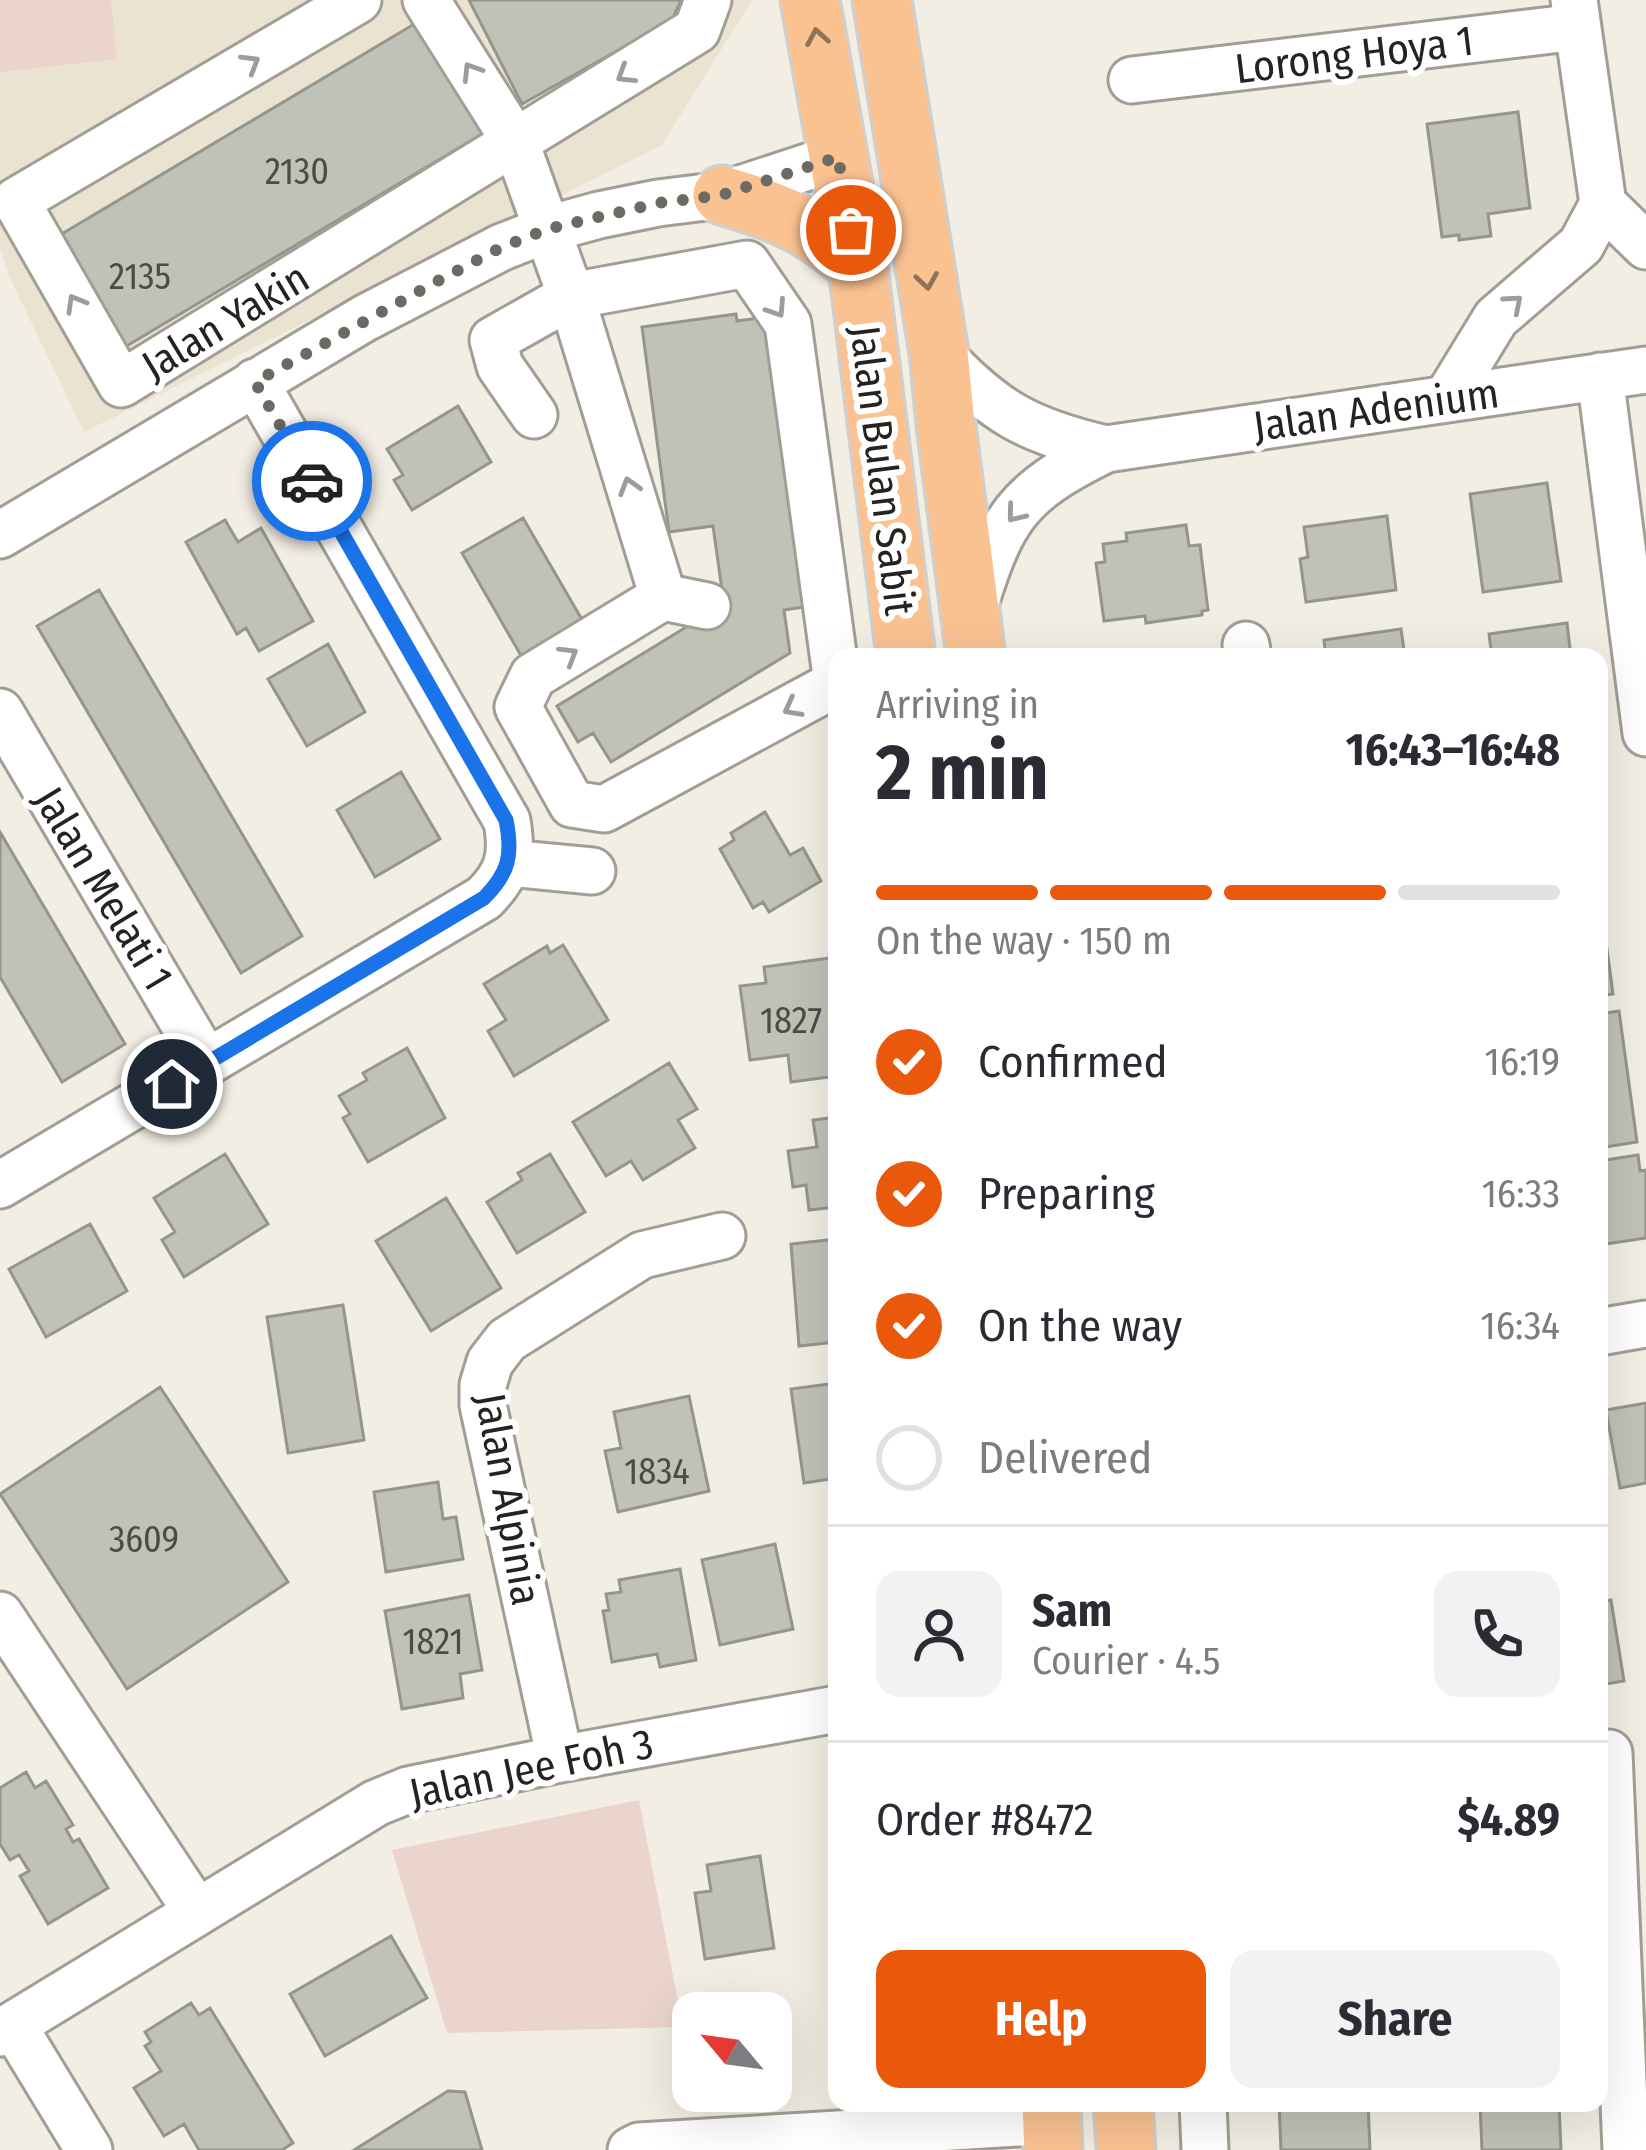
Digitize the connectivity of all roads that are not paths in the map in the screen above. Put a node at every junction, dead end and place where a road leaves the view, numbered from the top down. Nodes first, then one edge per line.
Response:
1 (358, 0) edge
2 (426, 0) edge
3 (708, 0) edge
4 (811, 0) edge
5 (862, 0) edge
6 (882, 0) edge
7 (1575, 14) edge
8 (1132, 80) dead end
9 (516, 143) junction
10 (838, 157) junction
11 (722, 195) junction
12 (1603, 204) junction
13 (548, 229) junction
14 (1646, 246) edge
15 (858, 267) junction
16 (571, 296) junction
17 (939, 353) junction
18 (1646, 370) edge
19 (1600, 376) junction
20 (255, 382) junction
21 (122, 384) junction
22 (1447, 398) junction
23 (533, 415) dead end
24 (152, 443) junction
25 (1106, 449) junction
26 (0, 535) edge
27 (663, 598) junction
28 (707, 606) dead end
29 (973, 636) edge
30 (832, 648) edge
31 (905, 648) edge
32 (828, 688) edge
33 (0, 712) edge
34 (1646, 733) edge
35 (540, 746) junction
36 (484, 778) junction
37 (508, 863) junction
38 (592, 872) dead end
39 (207, 1064) junction
40 (0, 1185) edge
41 (722, 1236) dead end
42 (1646, 1324) edge
43 (1608, 1330) edge
44 (0, 1615) edge
45 (828, 1710) edge
46 (1618, 1752) edge
47 (560, 1759) junction
48 (196, 1912) junction
49 (6, 2029) edge
50 (1124, 2112) edge
51 (1203, 2112) edge
52 (1070, 2125) edge
53 (968, 2138) edge
54 (89, 2150) edge
55 (631, 2150) edge
56 (1126, 2150) edge
57 (1205, 2150) edge
58 (1626, 2150) edge

21 -> 1 street, Jalan Yakin
9 -> 2 street
3 -> 9 street, Jalan Yakin
10 -> 4 main road, Jalan Bulan Sabit
5 - 10 main road
6 -> 17 main road, Jalan Bulan Sabit
7 - 8 street, Lorong Hoya 1
7 - 12 street
9 - 13 street
9 - 21 street, Jalan Yakin
10 - 11 street
10 - 15 main road, Jalan Bulan Sabit
11 - 13 street
11 - 15 main road
12 - 14 street
22 -> 12 street
13 - 16 street
13 - 20 street
15 - 31 main road, Jalan Bulan Sabit
16 - 23 street
27 -> 16 street
16 -> 30 street
17 - 25 street, Jalan Adenium
17 - 29 main road, Jalan Bulan Sabit
18 - 19 street, Jalan Adenium
19 - 22 street, Jalan Adenium
19 - 34 street
20 - 24 street
20 - 36 street
21 - 24 street
22 - 25 street, Jalan Adenium
24 - 26 street
25 -> 29 street, Jalan Adenium
27 - 28 street
35 -> 27 street
32 -> 35 street
33 - 39 street, Jalan Melati 1
35 - 36 street
36 - 37 street
37 - 38 street
37 - 39 street
39 - 40 street
41 - 47 street, Jalan Alpinia
42 - 43 street
44 - 48 street
45 - 47 street, Jalan Jee Foh 3
46 - 58 street
47 - 48 street, Jalan Jee Foh 3
48 - 49 street, Jalan Jee Foh 3
49 - 54 street
50 - 56 main road
51 - 57 street
52 - 53 street
53 - 55 street

